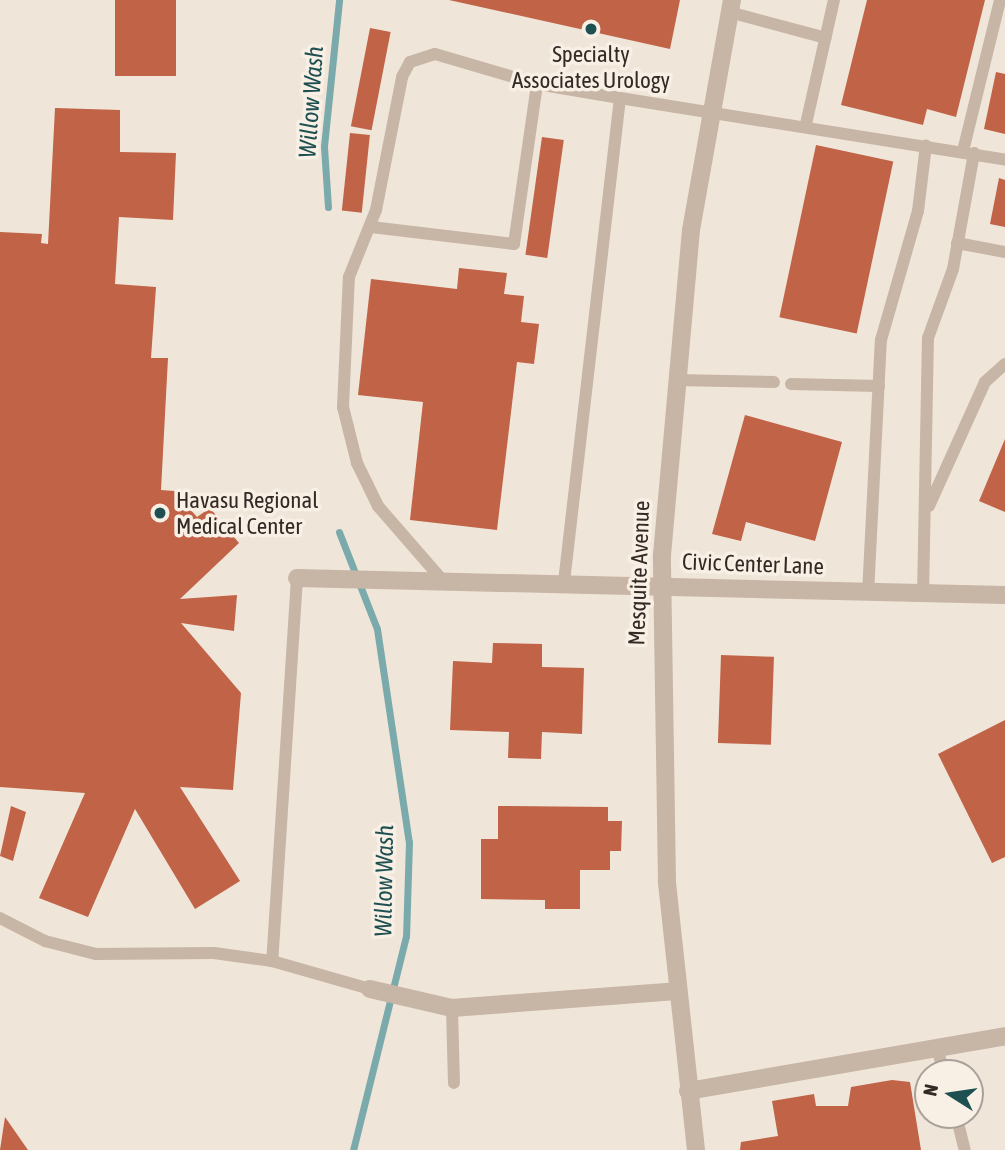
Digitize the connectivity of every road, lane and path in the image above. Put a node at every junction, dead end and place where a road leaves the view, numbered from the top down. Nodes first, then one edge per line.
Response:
1 (834, 0) edge
2 (1000, 0) edge
3 (730, 6) edge
4 (825, 38) junction
5 (537, 84) junction
6 (620, 98) junction
7 (711, 112) junction
8 (806, 124) junction
9 (926, 145) junction
10 (968, 152) junction
11 (1005, 160) edge
12 (371, 227) junction
13 (957, 243) junction
14 (1005, 252) edge
15 (1005, 364) edge
16 (675, 380) junction
17 (774, 382) dead end
18 (791, 384) dead end
19 (879, 386) junction
20 (926, 513) junction
21 (298, 578) joint
22 (444, 582) junction
23 (564, 582) junction
24 (662, 585) junction
25 (868, 594) junction
26 (923, 596) junction
27 (1002, 599) edge
28 (0, 918) edge
29 (272, 961) junction
30 (370, 989) joint
31 (676, 991) junction
32 (452, 1008) junction
33 (1005, 1036) edge
34 (937, 1048) junction
35 (940, 1059) edge
36 (454, 1083) dead end
37 (688, 1091) junction
38 (960, 1129) edge
39 (696, 1150) edge
40 (965, 1150) edge

1 - 4 lane
2 - 10 lane
3 - 4 lane
3 - 7 street, Mesquite Avenue
4 - 8 lane
5 - 6 lane
5 - 12 lane
5 - 12 lane
6 - 7 lane
6 - 23 lane
7 - 8 lane
7 - 16 street, Mesquite Avenue
8 - 9 lane
9 - 10 lane
9 - 19 lane
10 - 11 lane
10 - 13 lane
12 - 22 lane
13 - 14 lane
13 - 20 lane
15 - 20 lane
16 - 17 lane
16 - 24 street, Mesquite Avenue
18 - 19 lane
19 - 25 lane
20 - 26 lane
21 - 22 street, Civic Center Lane
21 - 29 lane
22 - 23 street, Civic Center Lane
23 - 24 street, Civic Center Lane
24 - 25 street, Civic Center Lane
24 - 31 street, Mesquite Avenue
25 - 26 street, Civic Center Lane
26 - 27 street, Civic Center Lane
28 - 29 lane
29 - 30 lane
30 - 32 street
31 - 32 street
31 - 37 street, Mesquite Avenue
32 - 36 lane
33 - 34 street
34 - 35 lane
34 - 37 street
37 - 39 street, Mesquite Avenue
38 - 40 lane

